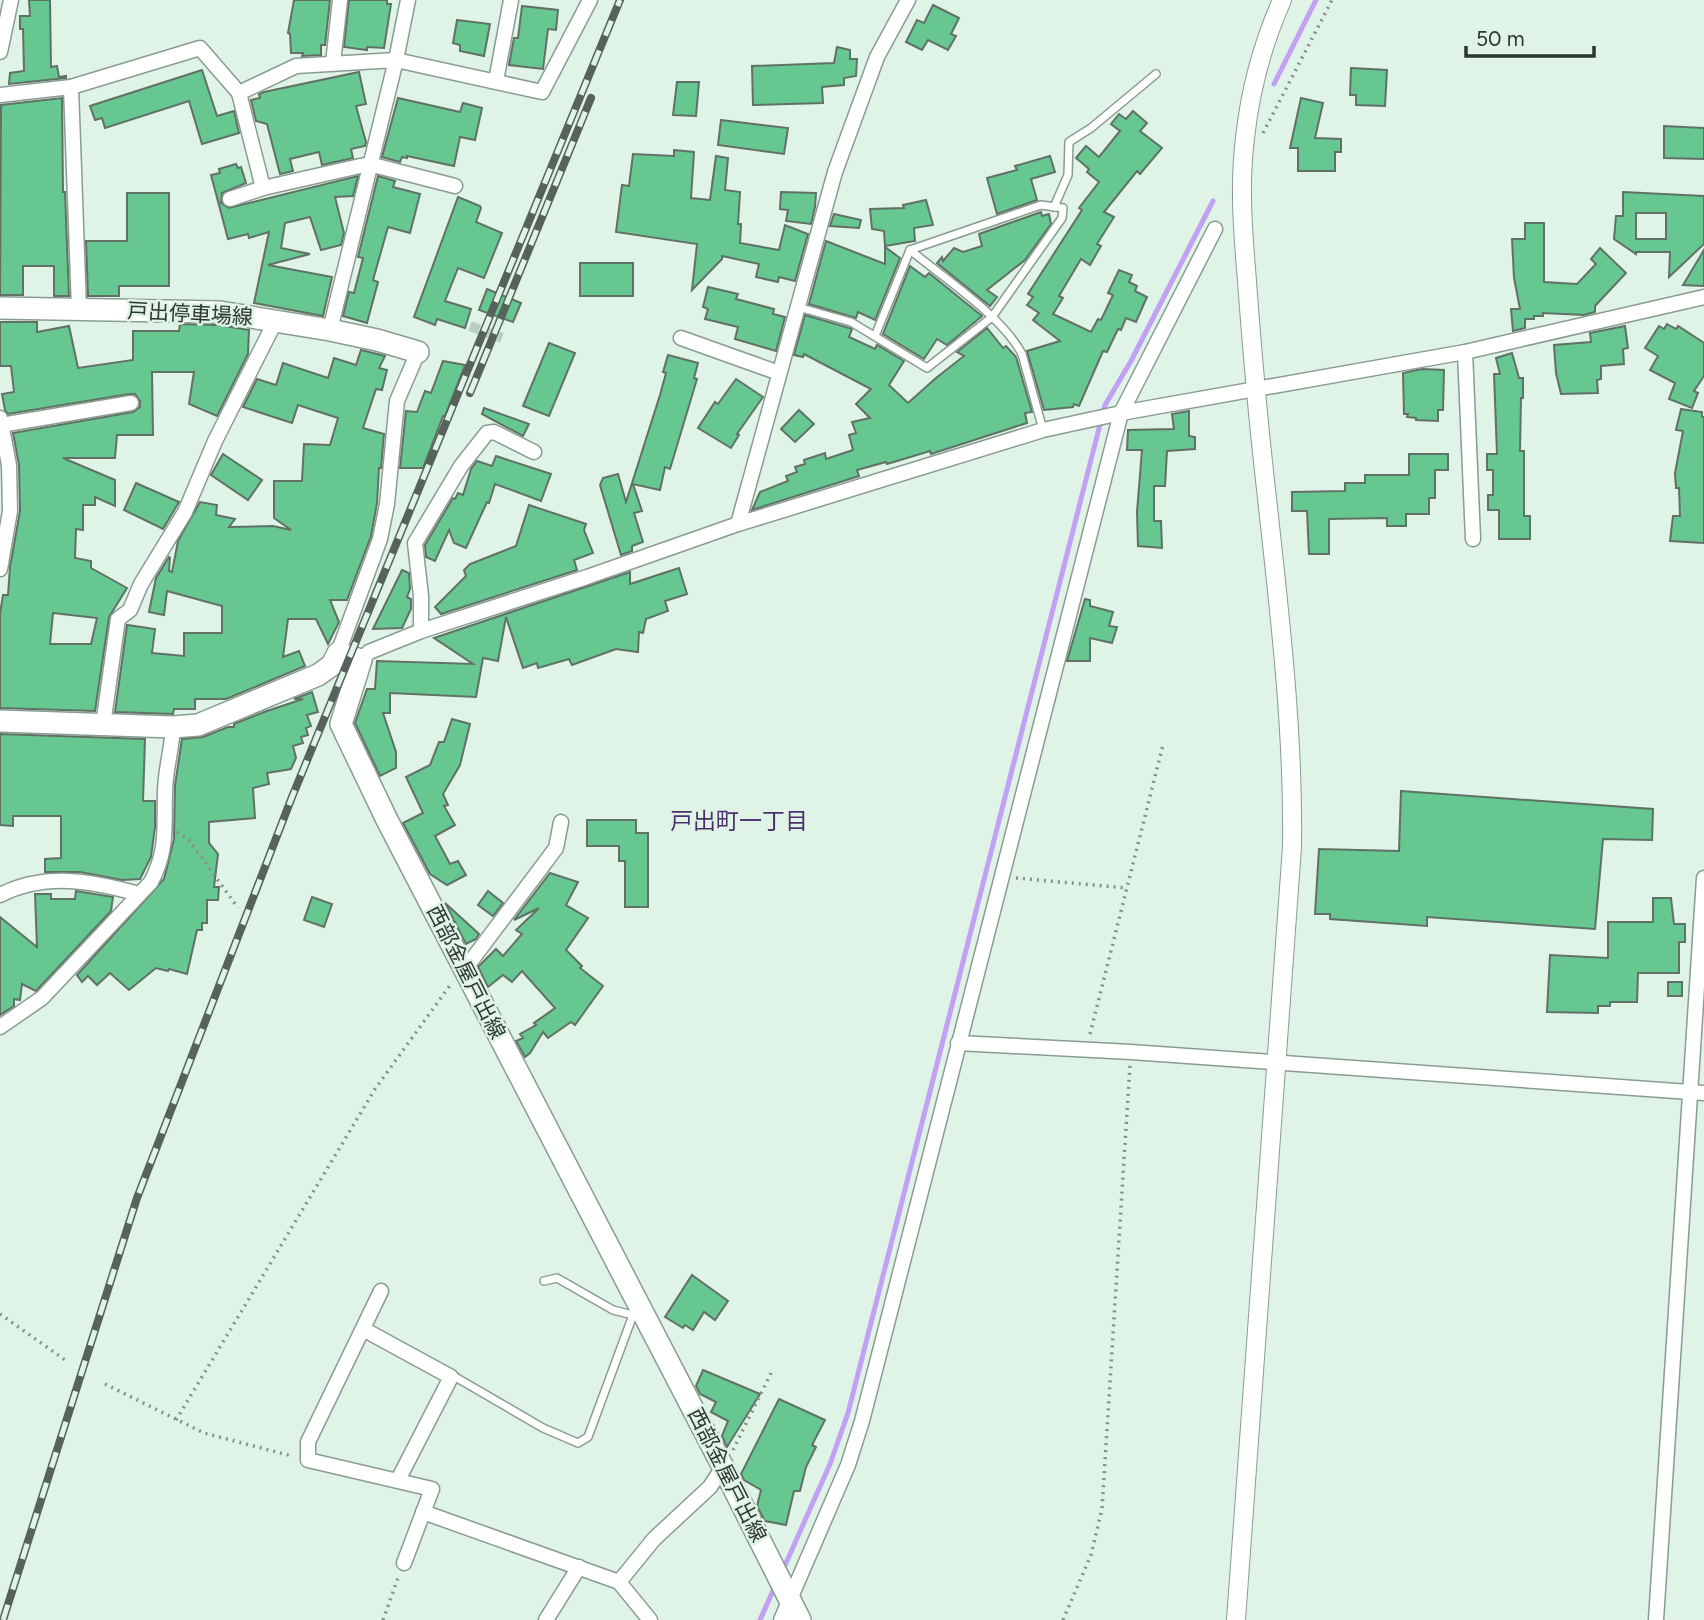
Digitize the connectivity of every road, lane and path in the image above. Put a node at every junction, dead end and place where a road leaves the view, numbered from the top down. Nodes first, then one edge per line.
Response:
1 (11, 0) edge
2 (340, 0) edge
3 (408, 0) edge
4 (511, 0) edge
5 (590, 0) edge
6 (908, 0) edge
7 (1282, 0) edge
8 (1332, 0) edge
9 (0, 52) edge
10 (396, 60) junction
11 (333, 63) junction
12 (1156, 74) dead end
13 (496, 81) junction
14 (71, 87) junction
15 (239, 93) junction
16 (0, 95) edge
17 (1245, 139) junction
18 (369, 164) junction
19 (455, 186) dead end
20 (263, 188) junction
21 (230, 199) dead end
22 (1054, 207) junction
23 (1215, 229) dead end
24 (910, 250) junction
25 (1704, 297) edge
26 (797, 307) junction
27 (0, 308) edge
28 (79, 309) junction
29 (992, 317) junction
30 (276, 320) junction
31 (330, 330) junction
32 (875, 336) junction
33 (681, 338) dead end
34 (418, 352) joint
35 (1465, 352) junction
36 (779, 373) junction
37 (1255, 391) junction
38 (131, 402) dead end
39 (1115, 415) junction
40 (1, 425) edge
41 (1043, 430) junction
42 (534, 452) dead end
43 (738, 524) junction
44 (1473, 539) dead end
45 (0, 569) edge
46 (421, 631) junction
47 (338, 653) junction
48 (361, 660) junction
49 (0, 721) edge
50 (103, 725) junction
51 (173, 727) junction
52 (1163, 745) dead end
53 (561, 822) dead end
54 (166, 827) junction
55 (1000, 877) junction
56 (1704, 878) edge
57 (1127, 888) junction
58 (139, 894) junction
59 (0, 895) edge
60 (239, 908) dead end
61 (468, 972) junction
62 (0, 1027) edge
63 (958, 1043) junction
64 (1086, 1050) junction
65 (1131, 1052) junction
66 (1276, 1064) junction
67 (1697, 1092) edge
68 (544, 1281) dead end
69 (381, 1292) dead end
70 (638, 1313) junction
71 (0, 1314) edge
72 (363, 1329) junction
73 (68, 1362) dead end
74 (771, 1373) dead end
75 (451, 1377) junction
76 (105, 1384) dead end
77 (176, 1420) junction
78 (308, 1460) junction
79 (723, 1466) junction
80 (398, 1480) junction
81 (423, 1512) junction
82 (404, 1563) joint
83 (579, 1567) junction
84 (619, 1581) junction
85 (790, 1608) edge
86 (383, 1620) edge
87 (546, 1620) edge
88 (650, 1620) edge
89 (1063, 1620) edge
90 (1236, 1620) edge
91 (1656, 1620) edge

1 - 9 street
2 - 11 street
3 - 10 street
4 - 13 street
5 - 13 street
6 - 26 street
7 - 17 street
8 - 17 path
10 - 11 street
10 - 13 street
10 - 18 street
11 - 15 street
12 - 22 lane
14 - 15 street
14 - 16 street
14 - 28 street
15 - 20 street
17 - 37 street
18 - 19 street
18 - 20 street
18 - 31 street
20 - 21 street
22 - 24 lane
22 - 29 lane
23 - 39 street
24 - 29 lane
24 - 32 lane
25 - 35 street
26 - 32 lane
26 - 36 street
27 - 28 main road, 戸出停車場線
28 - 30 main road, 戸出停車場線
29 - 32 lane
29 - 41 lane
30 - 31 main road, 戸出停車場線
30 - 50 street
31 - 34 main road, 戸出停車場線
33 - 36 street
34 - 47 street
35 - 37 street
35 - 44 street
36 - 43 street
37 - 39 street
37 - 66 street
38 - 40 street
39 - 41 street
39 - 55 street
40 - 45 street
41 - 43 street
42 - 46 street
43 - 46 street
46 - 48 street
47 - 48 main road
47 - 51 main road
48 - 61 main road, 西部金屋戸出線
49 - 50 main road
50 - 51 main road
51 - 54 street
52 - 57 path
53 - 61 street
54 - 58 street
54 - 60 path
55 - 57 path
55 - 63 street
56 - 67 street
57 - 64 path
58 - 59 street
58 - 62 street
61 - 70 main road, 西部金屋戸出線
61 - 77 path
63 - 64 street
63 - 85 street
64 - 65 street
65 - 66 street
65 - 89 path
66 - 67 street
66 - 90 street
67 - 91 street
68 - 70 lane
69 - 72 street
70 - 75 lane
70 - 79 main road, 西部金屋戸出線
71 - 73 path
72 - 75 street
72 - 78 street
74 - 79 path
75 - 80 street
76 - 77 path
77 - 78 path
78 - 80 street
79 - 84 street
79 - 85 main road, 西部金屋戸出線
80 - 81 street
81 - 82 street
81 - 83 street
82 - 86 path
83 - 84 street
83 - 87 street
84 - 88 street

